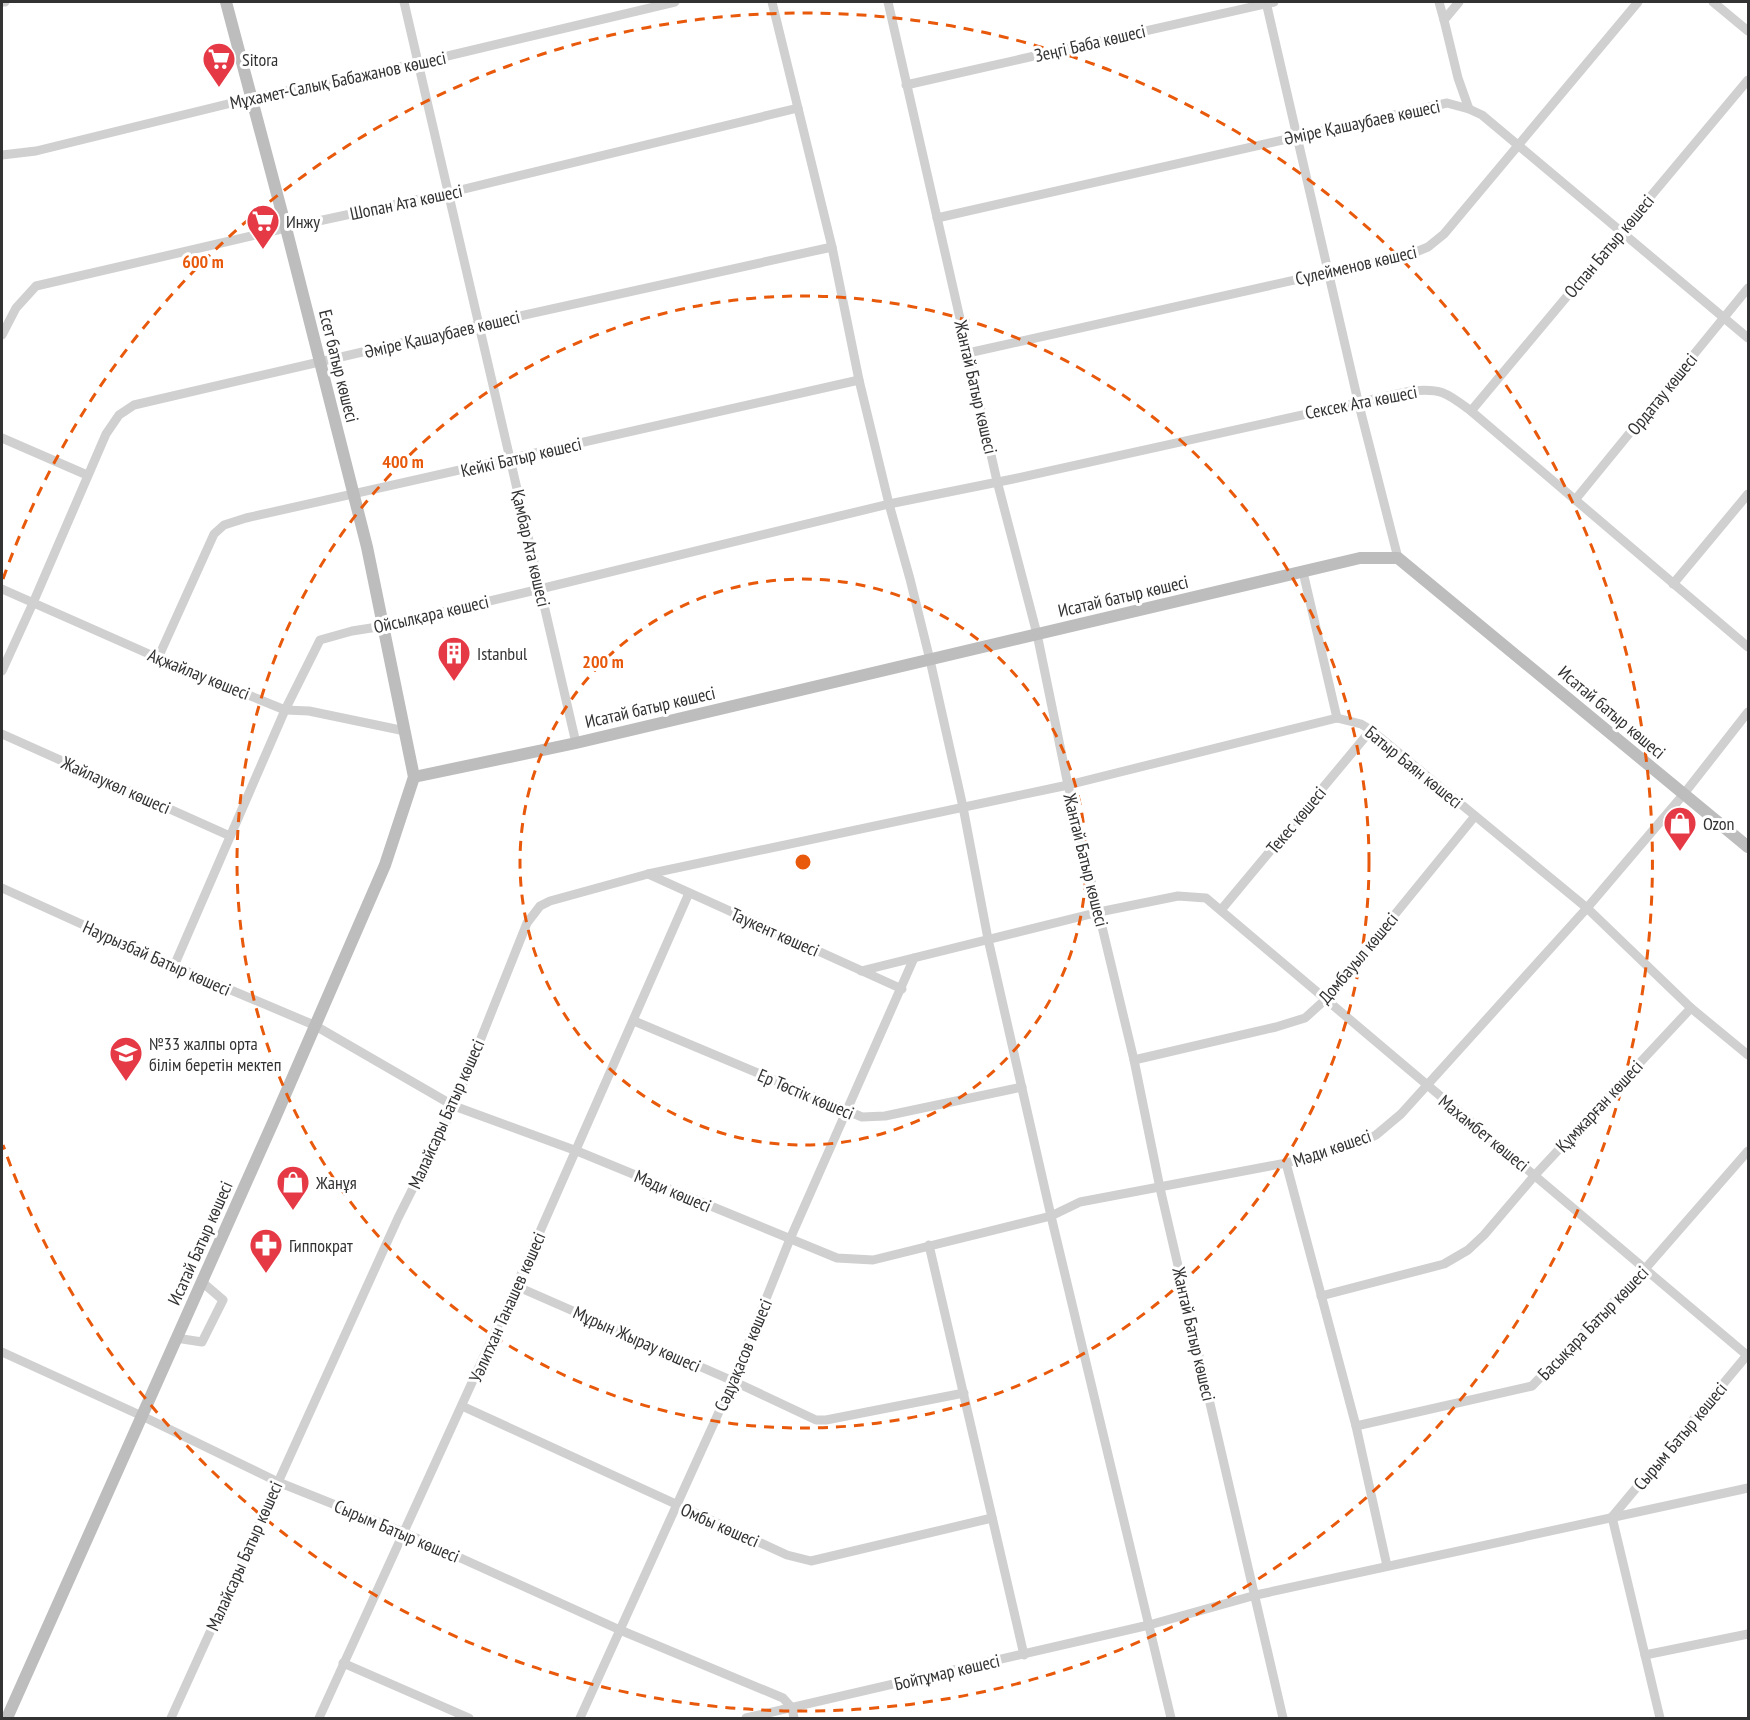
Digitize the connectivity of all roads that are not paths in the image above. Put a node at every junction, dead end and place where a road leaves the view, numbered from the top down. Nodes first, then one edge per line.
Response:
1 (226, 2) edge
2 (404, 2) edge
3 (675, 2) edge
4 (772, 2) edge
5 (888, 2) edge
6 (1269, 2) edge
7 (1439, 2) edge
8 (1459, 2) edge
9 (1638, 2) edge
10 (1713, 2) edge
11 (1444, 20) junction
12 (1749, 31) edge
13 (418, 63) junction
14 (1749, 80) edge
15 (906, 85) junction
16 (252, 98) junction
17 (798, 108) junction
18 (1469, 109) junction
19 (1297, 136) junction
20 (1518, 144) junction
21 (2, 155) edge
22 (448, 193) junction
23 (937, 218) junction
24 (286, 228) junction
25 (1622, 230) junction
26 (832, 247) junction
27 (1328, 272) junction
28 (1749, 288) edge
29 (1725, 317) junction
30 (479, 325) junction
31 (2, 335) edge
32 (1749, 338) edge
33 (968, 353) junction
34 (320, 362) junction
35 (859, 380) junction
36 (1358, 401) junction
37 (1471, 411) junction
38 (2, 438) edge
39 (511, 460) junction
40 (87, 475) junction
41 (997, 481) junction
42 (1749, 494) edge
43 (353, 495) junction
44 (1575, 500) junction
45 (889, 504) junction
46 (1398, 558) junction
47 (1303, 572) junction
48 (1673, 584) junction
49 (2, 589) edge
50 (540, 590) junction
51 (33, 603) junction
52 (384, 626) junction
53 (1037, 634) junction
54 (1749, 647) edge
55 (158, 658) junction
56 (930, 660) junction
57 (2, 671) edge
58 (285, 710) junction
59 (1749, 712) edge
60 (1337, 718) junction
61 (1371, 730) junction
62 (405, 731) junction
63 (2, 734) edge
64 (576, 743) junction
65 (414, 777) junction
66 (1068, 785) junction
67 (1683, 795) junction
68 (963, 807) junction
69 (1475, 816) junction
70 (230, 836) junction
71 (1749, 848) edge
72 (648, 873) junction
73 (2, 888) edge
74 (689, 893) junction
75 (1587, 908) junction
76 (1221, 910) junction
77 (1099, 912) junction
78 (988, 939) junction
79 (914, 958) junction
80 (174, 966) junction
81 (861, 971) junction
82 (902, 989) junction
83 (1326, 999) junction
84 (1691, 1008) junction
85 (634, 1021) junction
86 (314, 1025) junction
87 (1749, 1055) edge
88 (1134, 1059) junction
89 (1426, 1085) junction
90 (1022, 1087) junction
91 (454, 1106) junction
92 (847, 1112) junction
93 (577, 1151) junction
94 (1749, 1151) edge
95 (1286, 1163) junction
96 (1535, 1175) junction
97 (1160, 1188) junction
98 (1051, 1216) junction
99 (790, 1239) junction
100 (929, 1245) junction
101 (1645, 1269) junction
102 (201, 1282) junction
103 (516, 1286) junction
104 (1321, 1296) junction
105 (176, 1338) junction
106 (2, 1353) edge
107 (1748, 1355) edge
108 (733, 1381) junction
109 (964, 1393) junction
110 (462, 1407) junction
111 (142, 1416) junction
112 (1356, 1426) junction
113 (278, 1482) junction
114 (1749, 1488) edge
115 (677, 1505) junction
116 (1612, 1517) junction
117 (992, 1518) junction
118 (403, 1533) junction
119 (1387, 1566) junction
120 (1256, 1595) junction
121 (1149, 1625) junction
122 (620, 1630) junction
123 (1749, 1634) edge
124 (1024, 1655) junction
125 (1645, 1655) junction
126 (343, 1663) junction
127 (792, 1708) junction
128 (7, 1719) edge
129 (171, 1719) edge
130 (319, 1719) edge
131 (469, 1719) edge
132 (580, 1719) edge
133 (746, 1719) edge
134 (794, 1719) edge
135 (1170, 1719) edge
136 (1283, 1719) edge
137 (1660, 1719) edge

1 - 16 street, Есет батыр көшесі
2 - 13 street, Қамбар Ата көшесі
3 - 13 street, Мұхамет-Салық Бабажанов көшесі
4 - 17 street
5 - 15 street, Жантай Батыр көшесі
6 - 15 street, Зеңгі Баба көшесі
6 - 19 street
7 - 11 street
8 - 11 street
9 - 20 street, Сүлейменов көшесі
10 - 12 street
11 - 18 street
13 - 16 street, Мұхамет-Салық Бабажанов көшесі
13 - 22 street, Қамбар Ата көшесі
14 - 25 street, Оспан Батыр көшесі
15 - 23 street, Жантай Батыр көшесі
16 - 21 street, Мұхамет-Салық Бабажанов көшесі
16 - 24 street, Есет батыр көшесі
17 - 22 street, Шопан Ата көшесі
17 - 26 street
18 - 19 street, Әміре Қашаубаев көшесі
18 - 20 street, Әміре Қашаубаев көшесі
19 - 23 street, Әміре Қашаубаев көшесі
19 - 27 street
20 - 25 street, Әміре Қашаубаев көшесі
20 - 27 street, Сүлейменов көшесі
22 - 24 street, Шопан Ата көшесі
22 - 30 street, Қамбар Ата көшесі
23 - 33 street, Жантай Батыр көшесі
24 - 31 street, Шопан Ата көшесі
24 - 34 street, Есет батыр көшесі
25 - 29 street, Әміре Қашаубаев көшесі
25 - 37 street, Оспан Батыр көшесі
26 - 30 street, Әміре Қашаубаев көшесі
26 - 35 street
27 - 33 street, Сүлейменов көшесі
27 - 36 street
28 - 29 street, Ордатау көшесі
29 - 32 street, Әміре Қашаубаев көшесі
29 - 44 street, Ордатау көшесі
30 - 34 street, Әміре Қашаубаев көшесі
30 - 39 street, Қамбар Ата көшесі
33 - 41 street, Жантай Батыр көшесі
34 - 40 street, Әміре Қашаубаев көшесі
34 - 43 street, Есет батыр көшесі
35 - 39 street, Кейкі Батыр көшесі
35 - 45 street
36 - 37 street, Сексек Ата көшесі
36 - 41 street, Сексек Ата көшесі
36 - 46 street
37 - 44 street, Сексек Ата көшесі
38 - 40 street
39 - 43 street, Кейкі Батыр көшесі
39 - 50 street, Қамбар Ата көшесі
40 - 51 street, Әміре Қашаубаев көшесі
41 - 45 street, Сексек Ата көшесі
41 - 53 street, Жантай Батыр көшесі
42 - 48 street
43 - 52 street, Есет батыр көшесі
43 - 55 street, Кейкі Батыр көшесі
44 - 48 street, Сексек Ата көшесі
45 - 50 street, Ойсылқара көшесі
45 - 56 street
46 - 47 street, Исатай батыр көшесі
46 - 67 street, Исатай батыр көшесі
47 - 53 street, Исатай батыр көшесі
47 - 60 street
48 - 54 street, Сексек Ата көшесі
49 - 51 street, Ақжайлау көшесі
50 - 52 street, Ойсылқара көшесі
50 - 64 street, Қамбар Ата көшесі
51 - 55 street, Ақжайлау көшесі
51 - 57 street, Әміре Қашаубаев көшесі
52 - 58 street, Ойсылқара көшесі
52 - 62 street, Есет батыр көшесі
53 - 56 street, Исатай батыр көшесі
53 - 66 street, Жантай Батыр көшесі
55 - 58 street, Ақжайлау көшесі
56 - 64 street, Исатай батыр көшесі
56 - 68 street
58 - 62 street, Ақжайлау көшесі
58 - 70 street, Ойсылқара көшесі
59 - 67 street, Мәди көшесі
60 - 61 street, Батыр Баян көшесі
60 - 66 street
61 - 69 street, Батыр Баян көшесі
61 - 76 street, Текес көшесі
62 - 65 street, Есет батыр көшесі
63 - 70 street, Жайлаукөл көшесі
64 - 65 street, Исатай батыр көшесі
65 - 86 street, Исатай Батыр көшесі
66 - 68 street
66 - 77 street, Жантай Батыр көшесі
67 - 71 street, Исатай батыр көшесі
67 - 75 street, Мәди көшесі
68 - 72 street, Малайсары Батыр көшесі
68 - 78 street
69 - 75 street, Батыр Баян көшесі
69 - 83 street, Домбауыл көшесі
70 - 80 street, Ойсылқара көшесі
72 - 74 street, Таукент көшесі
72 - 91 street, Малайсары Батыр көшесі
73 - 80 street, Наурызбай Батыр көшесі
74 - 81 street, Таукент көшесі
74 - 85 street, Уәлитхан Танашев көшесі
75 - 84 street, Батыр Баян көшесі
75 - 89 street, Мәди көшесі
76 - 77 street, Махамбет көшесі
76 - 83 street, Махамбет көшесі
77 - 78 street, Махамбет көшесі
77 - 88 street, Жантай Батыр көшесі
78 - 79 street, Махамбет көшесі
78 - 90 street
79 - 81 street, Махамбет көшесі
79 - 82 street, Сәдуақасов көшесі
80 - 86 street, Наурызбай Батыр көшесі
81 - 82 street, Таукент көшесі
82 - 92 street, Сәдуақасов көшесі
83 - 88 street, Домбауыл көшесі
83 - 89 street, Махамбет көшесі
84 - 87 street, Батыр Баян көшесі
84 - 96 street, Құмжарған көшесі
85 - 92 street, Ер Төстік көшесі
85 - 93 street, Уәлитхан Танашев көшесі
86 - 91 street, Мәди көшесі
86 - 102 street, Исатай Батыр көшесі
88 - 97 street, Жантай Батыр көшесі
89 - 95 street, Мәди көшесі
89 - 96 street, Махамбет көшесі
90 - 92 street, Ер Төстік көшесі
90 - 98 street
91 - 93 street, Мәди көшесі
91 - 113 street, Малайсары Батыр көшесі
92 - 99 street, Сәдуақасов көшесі
93 - 99 street, Мәди көшесі
93 - 103 street, Уәлитхан Танашев көшесі
94 - 101 street, Басықара Батыр көшесі
95 - 97 street, Мәди көшесі
95 - 104 street, Мәди көшесі
96 - 101 street, Махамбет көшесі
96 - 104 street, Құмжарған көшесі
97 - 98 street, Мәди көшесі
97 - 120 street, Жантай Батыр көшесі
98 - 100 street, Мәди көшесі
98 - 121 street
99 - 100 street, Мәди көшесі
99 - 108 street, Сәдуақасов көшесі
100 - 109 street
101 - 107 street, Махамбет көшесі
101 - 112 street, Басықара Батыр көшесі
102 - 105 street, Исатай Батыр көшесі
102 - 105 street
103 - 108 street, Мұрын Жырау көшесі
103 - 110 street, Уәлитхан Танашев көшесі
104 - 112 street, Мәди көшесі
105 - 111 street, Исатай Батыр көшесі
106 - 111 street, Сырым Батыр көшесі
107 - 116 street, Сырым Батыр көшесі
108 - 109 street, Мұрын Жырау көшесі
108 - 115 street, Сәдуақасов көшесі
109 - 117 street
110 - 115 street, Омбы көшесі
110 - 118 street, Уәлитхан Танашев көшесі
111 - 113 street, Сырым Батыр көшесі
111 - 128 street, Исатай Батыр көшесі
112 - 119 street, Мәди көшесі
113 - 118 street, Сырым Батыр көшесі
113 - 129 street, Малайсары Батыр көшесі
114 - 116 street
115 - 117 street, Омбы көшесі
115 - 122 street, Сәдуақасов көшесі
116 - 119 street, Бойтұмар көшесі
116 - 125 street
117 - 124 street
118 - 122 street, Сырым Батыр көшесі
118 - 126 street, Уәлитхан Танашев көшесі
119 - 120 street, Бойтұмар көшесі
120 - 121 street, Бойтұмар көшесі
120 - 136 street, Жантай Батыр көшесі
121 - 124 street, Бойтұмар көшесі
121 - 135 street
122 - 127 street, Сырым Батыр көшесі
122 - 132 street, Сәдуақасов көшесі
123 - 125 street
124 - 127 street, Бойтұмар көшесі
125 - 137 street
126 - 130 street, Уәлитхан Танашев көшесі
126 - 131 street
127 - 133 street, Бойтұмар көшесі
127 - 134 street

